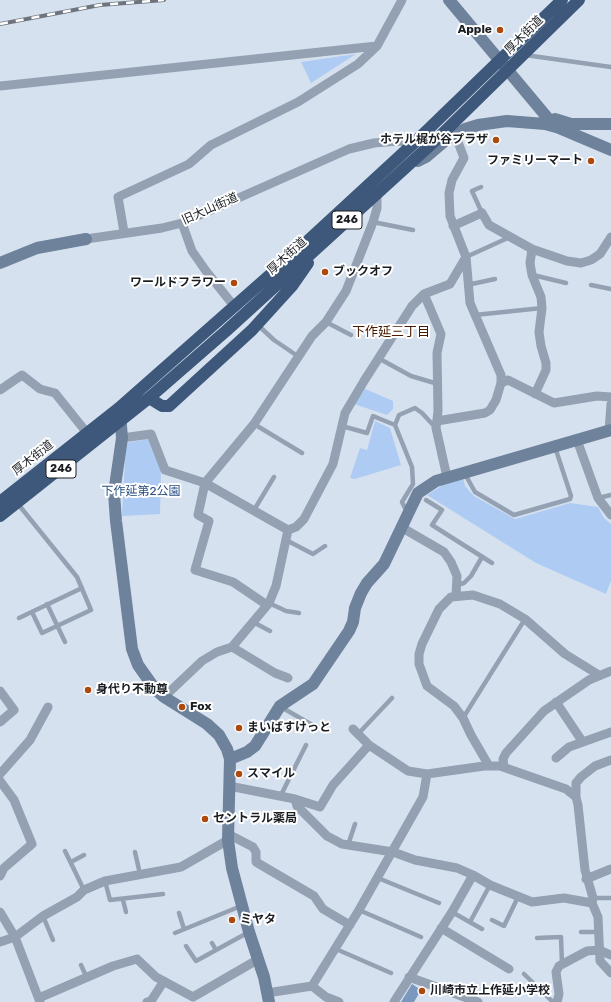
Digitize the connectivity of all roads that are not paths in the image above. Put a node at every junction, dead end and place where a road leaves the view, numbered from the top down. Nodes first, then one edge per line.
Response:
1 (402, 0) edge
2 (449, 0) edge
3 (562, 0) edge
4 (579, 0) edge
5 (377, 46) junction
6 (524, 55) junction
7 (500, 61) junction
8 (611, 67) edge
9 (508, 71) junction
10 (0, 86) edge
11 (539, 109) junction
12 (611, 124) edge
13 (559, 128) junction
14 (455, 134) junction
15 (414, 143) junction
16 (611, 150) edge
17 (405, 167) junction
18 (481, 187) dead end
19 (377, 193) junction
20 (482, 213) junction
21 (373, 222) junction
22 (182, 223) junction
23 (453, 226) junction
24 (412, 230) dead end
25 (124, 232) junction
26 (510, 237) junction
27 (611, 237) edge
28 (86, 239) joint
29 (320, 245) junction
30 (532, 249) junction
31 (466, 257) junction
32 (0, 263) edge
33 (532, 275) junction
34 (495, 279) dead end
35 (566, 283) dead end
36 (591, 285) dead end
37 (468, 286) junction
38 (611, 289) edge
39 (424, 294) junction
40 (234, 306) junction
41 (542, 308) junction
42 (475, 315) junction
43 (326, 322) junction
44 (252, 330) junction
45 (351, 335) dead end
46 (298, 357) junction
47 (380, 359) junction
48 (501, 383) junction
49 (438, 384) junction
50 (0, 390) edge
51 (535, 394) junction
52 (611, 397) edge
53 (149, 398) junction
54 (611, 404) edge
55 (120, 414) junction
56 (254, 424) junction
57 (395, 425) junction
58 (437, 425) junction
59 (342, 426) junction
60 (610, 430) edge
61 (87, 433) junction
62 (122, 438) junction
63 (577, 440) junction
64 (555, 446) junction
65 (302, 453) dead end
66 (464, 472) junction
67 (274, 477) dead end
68 (447, 477) junction
69 (204, 483) junction
70 (611, 495) edge
71 (598, 498) junction
72 (426, 500) dead end
73 (0, 502) edge
74 (18, 503) junction
75 (254, 510) junction
76 (407, 513) junction
77 (611, 515) edge
78 (0, 516) edge
79 (401, 527) junction
80 (288, 530) junction
81 (286, 540) junction
82 (325, 546) dead end
83 (482, 557) junction
84 (492, 563) dead end
85 (458, 585) junction
86 (82, 588) junction
87 (456, 596) junction
88 (47, 604) junction
89 (268, 604) junction
90 (32, 612) junction
91 (299, 613) dead end
92 (19, 618) dead end
93 (525, 619) junction
94 (253, 622) junction
95 (58, 626) junction
96 (270, 631) dead end
97 (65, 642) dead end
98 (232, 647) junction
99 (611, 671) edge
100 (599, 675) junction
101 (288, 678) dead end
102 (0, 691) edge
103 (164, 697) junction
104 (392, 698) dead end
105 (556, 702) junction
106 (48, 706) dead end
107 (280, 706) junction
108 (463, 718) junction
109 (0, 722) edge
110 (314, 726) dead end
111 (356, 731) joint
112 (611, 732) edge
113 (582, 741) junction
114 (306, 745) dead end
115 (369, 745) junction
116 (556, 758) dead end
117 (230, 759) junction
118 (611, 760) edge
119 (489, 766) junction
120 (504, 767) junction
121 (0, 774) edge
122 (427, 774) junction
123 (0, 781) edge
124 (229, 786) junction
125 (280, 797) junction
126 (576, 797) junction
127 (295, 799) junction
128 (355, 824) dead end
129 (228, 837) junction
130 (348, 844) junction
131 (65, 851) dead end
132 (135, 852) dead end
133 (393, 852) junction
134 (84, 855) dead end
135 (71, 862) junction
136 (611, 868) edge
137 (140, 874) junction
138 (0, 876) edge
139 (472, 876) junction
140 (378, 878) junction
141 (586, 879) junction
142 (105, 881) junction
143 (490, 885) junction
144 (84, 890) junction
145 (163, 894) dead end
146 (518, 898) junction
147 (611, 898) edge
148 (123, 900) junction
149 (592, 900) junction
150 (439, 903) dead end
151 (241, 906) junction
152 (359, 910) junction
153 (0, 912) edge
154 (126, 912) dead end
155 (452, 912) junction
156 (179, 913) dead end
157 (43, 916) junction
158 (492, 920) dead end
159 (470, 922) junction
160 (350, 925) junction
161 (441, 928) junction
162 (184, 929) junction
163 (482, 929) dead end
164 (249, 932) junction
165 (581, 932) dead end
166 (598, 932) junction
167 (175, 933) dead end
168 (14, 937) junction
169 (421, 937) dead end
170 (537, 938) dead end
171 (53, 940) dead end
172 (0, 942) edge
173 (212, 943) dead end
174 (186, 946) dead end
175 (336, 949) junction
176 (611, 949) edge
177 (216, 950) junction
178 (599, 950) junction
179 (611, 955) edge
180 (258, 960) junction
181 (562, 964) junction
182 (81, 965) dead end
183 (509, 969) dead end
184 (611, 973) edge
185 (391, 974) dead end
186 (524, 974) dead end
187 (409, 977) junction
188 (87, 978) junction
189 (164, 981) junction
190 (312, 986) junction
191 (268, 998) edge
192 (40, 1000) edge
193 (147, 1002) edge
194 (339, 1002) edge
195 (394, 1002) edge
196 (478, 1002) edge
197 (553, 1002) edge
198 (557, 1002) edge

1 - 5 street
2 - 7 street
3 - 7 highway, 厚木街道 / 246
4 - 6 highway, 厚木街道 / 246
5 - 10 street
5 - 25 street
6 - 8 lane
6 - 9 highway, 厚木街道 / 246
7 - 9 street
7 - 15 highway, 厚木街道 / 246
9 - 11 street
9 - 17 highway, 厚木街道 / 246
11 - 12 street
11 - 13 street
13 - 14 street
13 - 16 street
14 - 17 street
14 - 23 street
15 - 22 street, 旧大山街道
15 - 40 highway, 厚木街道 / 246
17 - 19 highway, 厚木街道 / 246
18 - 20 lane
19 - 21 street
19 - 29 highway, 厚木街道 / 246
20 - 23 street
20 - 26 street
21 - 24 lane
21 - 43 street
22 - 25 street, 旧大山街道
22 - 40 street
23 - 31 street
25 - 28 street, 旧大山街道
26 - 30 street
26 - 31 lane
27 - 30 street
28 - 32 street, 旧大山街道
29 - 44 highway, 246
29 - 53 highway, 厚木街道 / 246
30 - 33 street
31 - 37 street
31 - 39 street
33 - 35 lane
33 - 41 street
34 - 37 lane
36 - 38 lane
37 - 42 street
39 - 47 street
39 - 49 street
40 - 55 highway, 厚木街道 / 246
41 - 42 lane
41 - 51 street
42 - 48 street
43 - 45 lane
43 - 46 street
44 - 46 lane
44 - 53 highway, 246
46 - 56 street
47 - 49 lane
47 - 59 street
48 - 51 street
48 - 58 street
49 - 58 street
50 - 61 street
51 - 52 street
53 - 55 highway, 厚木街道 / 246
54 - 60 street
55 - 61 highway, 厚木街道 / 246
55 - 62 street
55 - 74 highway, 厚木街道 / 246
56 - 65 lane
56 - 69 street
57 - 58 lane
57 - 59 lane
57 - 76 lane
58 - 68 street
59 - 80 street
60 - 63 street
61 - 73 highway, 厚木街道 / 246
62 - 69 street
62 - 103 street
63 - 64 street
63 - 71 street
64 - 66 street
64 - 66 lane
66 - 68 street
67 - 75 lane
68 - 76 street
69 - 75 street
69 - 89 street
70 - 71 lane
71 - 77 street
72 - 83 lane
74 - 78 highway, 厚木街道 / 246
74 - 86 lane
75 - 80 street
76 - 79 street
79 - 85 street
79 - 107 street
80 - 81 street
81 - 82 lane
81 - 89 street
83 - 84 lane
83 - 85 lane
85 - 87 street
86 - 88 lane
86 - 95 lane
87 - 93 street
87 - 108 street
88 - 90 lane
88 - 95 lane
89 - 91 lane
89 - 94 street
90 - 92 lane
90 - 95 lane
93 - 100 street
93 - 108 lane
94 - 96 lane
94 - 98 street
95 - 97 lane
98 - 101 street
98 - 103 street
99 - 100 street
100 - 105 street
102 - 109 street
103 - 117 street
104 - 111 lane
105 - 113 street
105 - 120 street
106 - 121 street
107 - 110 lane
107 - 117 street
108 - 119 street
111 - 115 street
112 - 113 street
113 - 116 street
114 - 125 lane
115 - 122 street
115 - 127 street
117 - 124 street
118 - 126 street
119 - 120 street
119 - 122 street
120 - 126 street
122 - 133 street
123 - 138 street
124 - 125 street
124 - 129 street
125 - 127 street
126 - 141 street
127 - 130 street
128 - 130 lane
129 - 137 street
129 - 151 street
129 - 160 street
130 - 133 street
131 - 135 lane
132 - 137 lane
133 - 139 street
133 - 140 street
134 - 135 lane
135 - 144 lane
136 - 141 street
137 - 142 street
139 - 143 street
139 - 155 street
140 - 150 lane
140 - 152 street
141 - 149 street
142 - 144 street
142 - 148 lane
143 - 146 street
143 - 159 lane
144 - 157 street
145 - 148 lane
146 - 149 street
146 - 158 lane
147 - 149 lane
148 - 154 lane
149 - 166 street
151 - 162 lane
151 - 164 street
152 - 160 street
152 - 169 lane
153 - 168 street
155 - 159 lane
155 - 161 street
156 - 162 lane
157 - 168 street
157 - 171 lane
159 - 163 lane
160 - 175 street
161 - 183 street
161 - 187 street
162 - 167 lane
164 - 177 lane
164 - 180 street
165 - 166 lane
166 - 178 street
168 - 172 street
168 - 192 street
170 - 181 lane
173 - 177 lane
174 - 177 lane
175 - 185 lane
175 - 190 street
176 - 178 street
178 - 179 street
178 - 181 street
178 - 184 street
180 - 189 street
180 - 191 street
181 - 198 street
182 - 188 lane
186 - 197 lane
187 - 195 street
187 - 196 street
188 - 189 street
188 - 192 street
189 - 193 street
190 - 191 street
190 - 194 street

